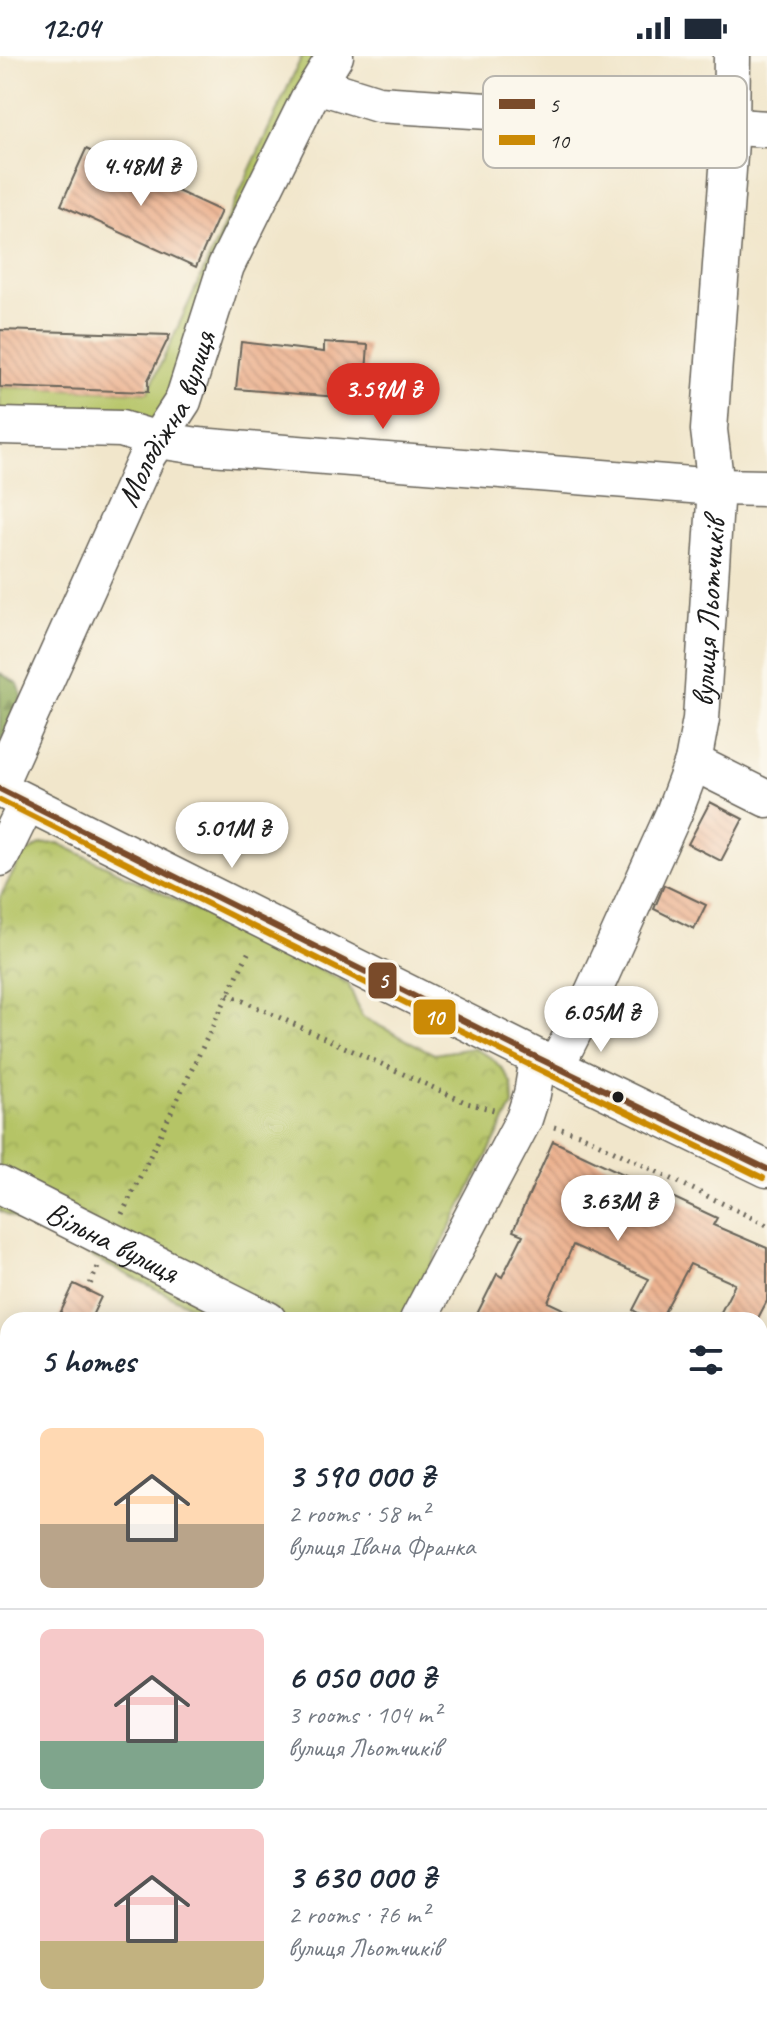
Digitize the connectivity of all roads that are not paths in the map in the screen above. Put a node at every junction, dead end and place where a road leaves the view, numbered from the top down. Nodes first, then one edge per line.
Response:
1 (732, 56) edge
2 (326, 70) edge
3 (732, 76) edge
4 (483, 111) edge
5 (747, 128) edge
6 (767, 129) edge
7 (728, 168) edge
8 (0, 426) edge
9 (158, 440) junction
10 (716, 487) junction
11 (767, 488) edge
12 (693, 762) junction
13 (9, 791) edge
14 (767, 799) edge
15 (0, 858) edge
16 (547, 1062) junction
17 (767, 1169) edge
18 (0, 1185) edge
19 (252, 1312) edge
20 (422, 1312) edge

1 - 3 street, вулиця Льотчиків
2 - 4 street
2 - 9 street, Молодіжна вулиця
5 - 6 street
7 - 10 street, вулиця Льотчиків
8 - 9 street
9 - 10 street
9 - 13 street, Молодіжна вулиця
10 - 11 street
10 - 12 street, вулиця Льотчиків
12 - 14 street
12 - 16 street, вулиця Льотчиків
13 - 15 street, Молодіжна вулиця
13 - 16 street
16 - 17 street
16 - 20 street, вулиця Льотчиків
18 - 19 street, Вільна вулиця

